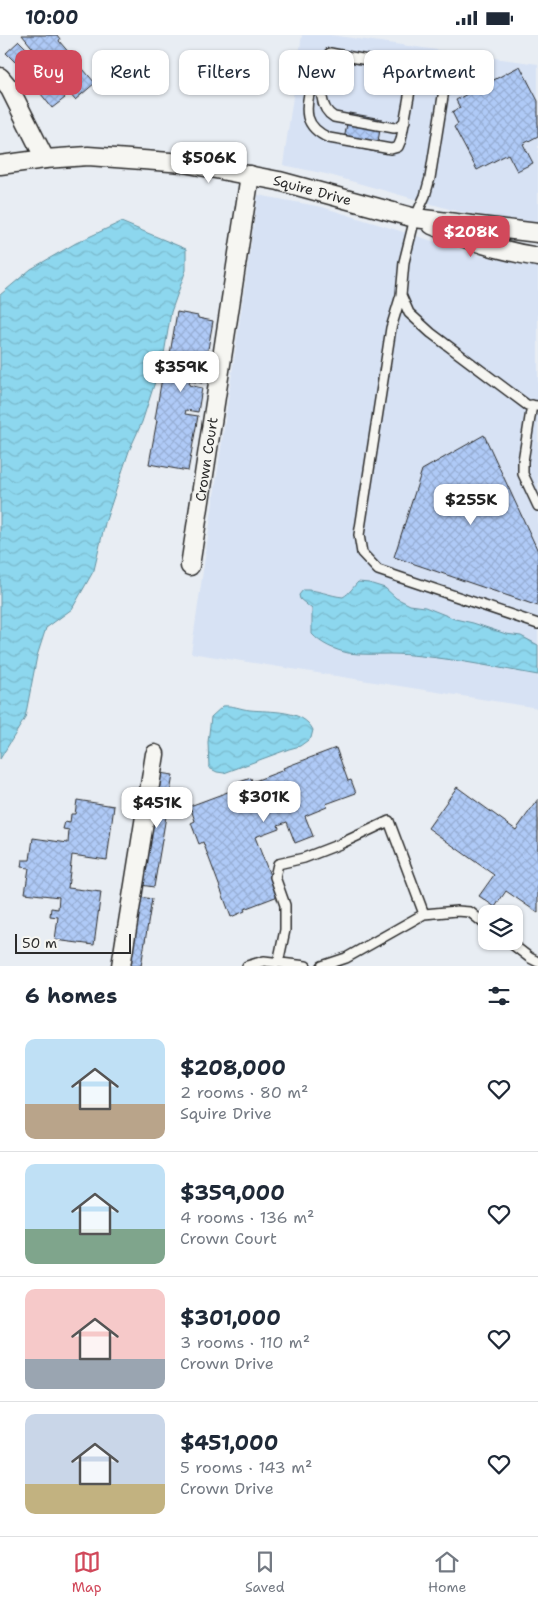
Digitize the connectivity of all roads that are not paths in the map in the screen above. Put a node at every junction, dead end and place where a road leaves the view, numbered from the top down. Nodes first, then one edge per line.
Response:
1 (0, 77) edge
2 (311, 95) edge
3 (321, 95) edge
4 (410, 95) edge
5 (443, 95) edge
6 (405, 121) junction
7 (45, 159) junction
8 (0, 165) edge
9 (250, 175) junction
10 (415, 218) junction
11 (538, 233) edge
12 (538, 257) edge
13 (401, 295) junction
14 (535, 406) edge
15 (538, 506) edge
16 (190, 566) dead end
17 (538, 624) edge
18 (155, 754) dead end
19 (424, 913) junction
20 (478, 919) edge
21 (519, 950) edge
22 (278, 963) junction
23 (538, 963) edge
24 (121, 966) edge
25 (247, 966) edge
26 (306, 966) edge
27 (322, 966) edge

1 - 7 street
2 - 6 lane
3 - 6 lane
4 - 6 lane
5 - 10 lane
7 - 8 street, Squire Drive
7 - 9 street, Squire Drive
9 - 10 street, Squire Drive
9 - 16 street, Crown Court
10 - 11 street, Squire Drive
10 - 12 street, Squire Drive
10 - 13 lane
13 - 14 lane
13 - 17 lane
14 - 15 lane
18 - 24 street
19 - 20 lane
19 - 22 lane
19 - 27 lane
21 - 23 lane
22 - 25 lane
22 - 26 lane

